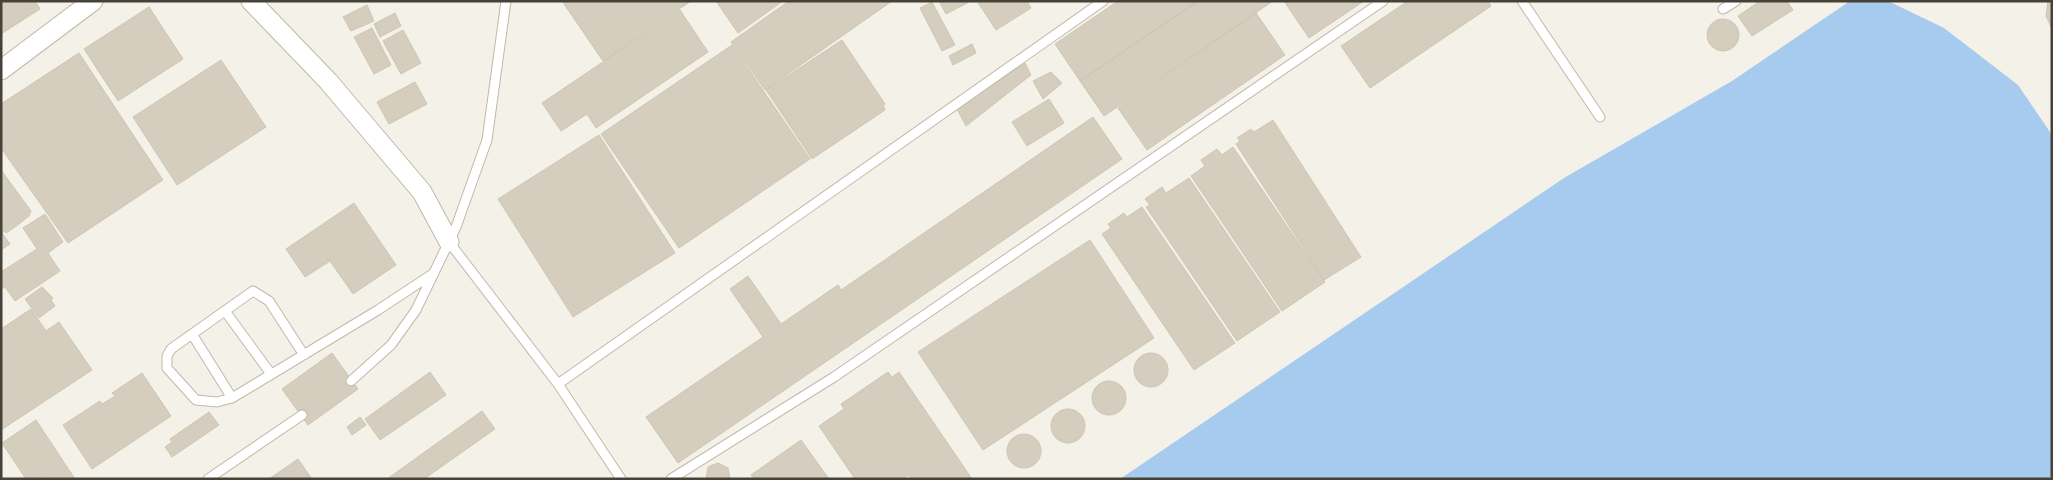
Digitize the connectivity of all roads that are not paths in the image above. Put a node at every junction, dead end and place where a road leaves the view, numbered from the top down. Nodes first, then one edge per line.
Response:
1 (94, 1) edge
2 (251, 1) edge
3 (506, 1) edge
4 (1103, 1) edge
5 (1383, 1) edge
6 (1522, 1) edge
7 (1736, 1) edge
8 (1723, 9) dead end
9 (1, 70) edge
10 (1600, 117) dead end
11 (449, 242) junction
12 (434, 273) junction
13 (225, 311) junction
14 (192, 334) junction
15 (304, 355) junction
16 (271, 374) junction
17 (351, 381) dead end
18 (558, 384) junction
19 (232, 398) junction
20 (302, 415) dead end
21 (219, 476) edge
22 (208, 479) edge
23 (621, 479) edge
24 (671, 479) edge

1 - 9 street
2 - 11 street
3 - 11 lane
4 - 18 lane
5 - 24 lane
6 - 10 lane
7 - 8 lane
11 - 12 lane
11 - 18 lane
12 - 15 lane
12 - 17 lane
13 - 14 lane
13 - 15 lane
13 - 16 lane
14 - 19 lane
14 - 19 lane
15 - 16 lane
16 - 19 lane
18 - 23 lane
20 - 21 lane
21 - 22 lane

